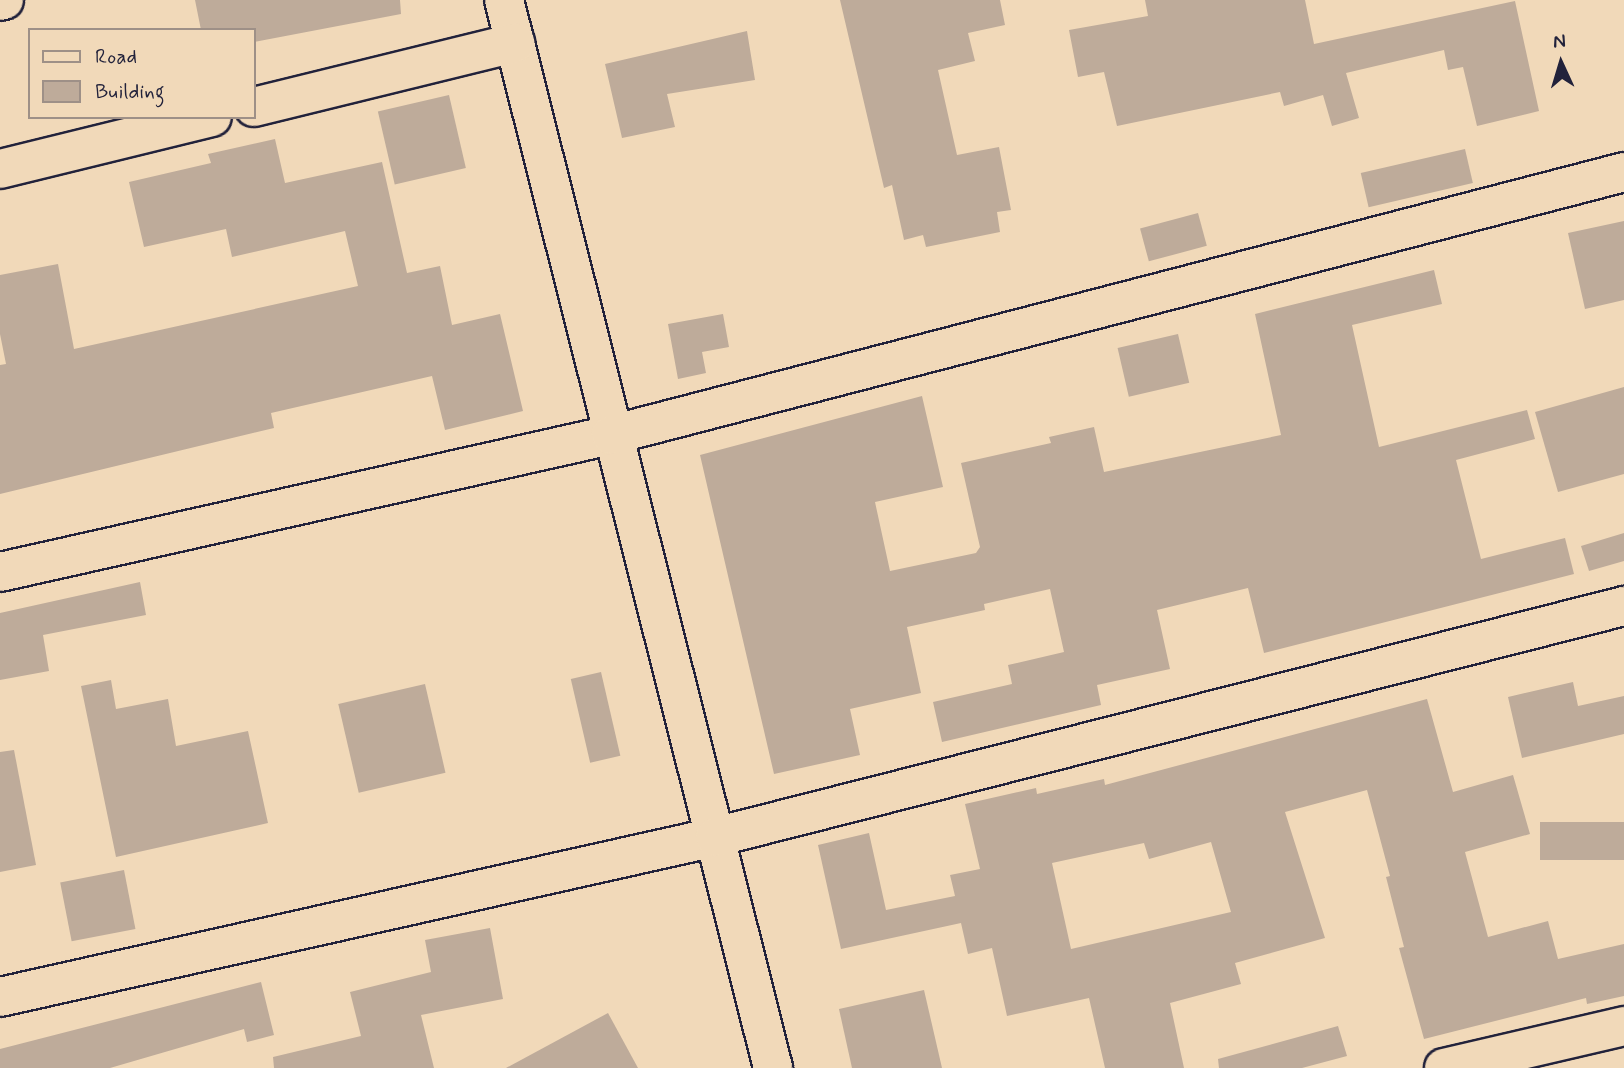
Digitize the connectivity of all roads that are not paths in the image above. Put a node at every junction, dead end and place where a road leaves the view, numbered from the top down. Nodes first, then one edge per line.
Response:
1 (504, 0) edge
2 (515, 43) junction
3 (256, 107) edge
4 (204, 119) edge
5 (0, 169) edge
6 (1624, 172) edge
7 (611, 435) junction
8 (0, 572) edge
9 (1624, 606) edge
10 (715, 837) junction
11 (0, 997) edge
12 (1624, 1026) edge
13 (773, 1068) edge
14 (1444, 1068) edge

1 - 2 street
2 - 3 street
2 - 7 street
4 - 5 street
6 - 7 street
7 - 8 street
7 - 10 street
9 - 10 street
10 - 11 street
10 - 13 street
12 - 14 street

